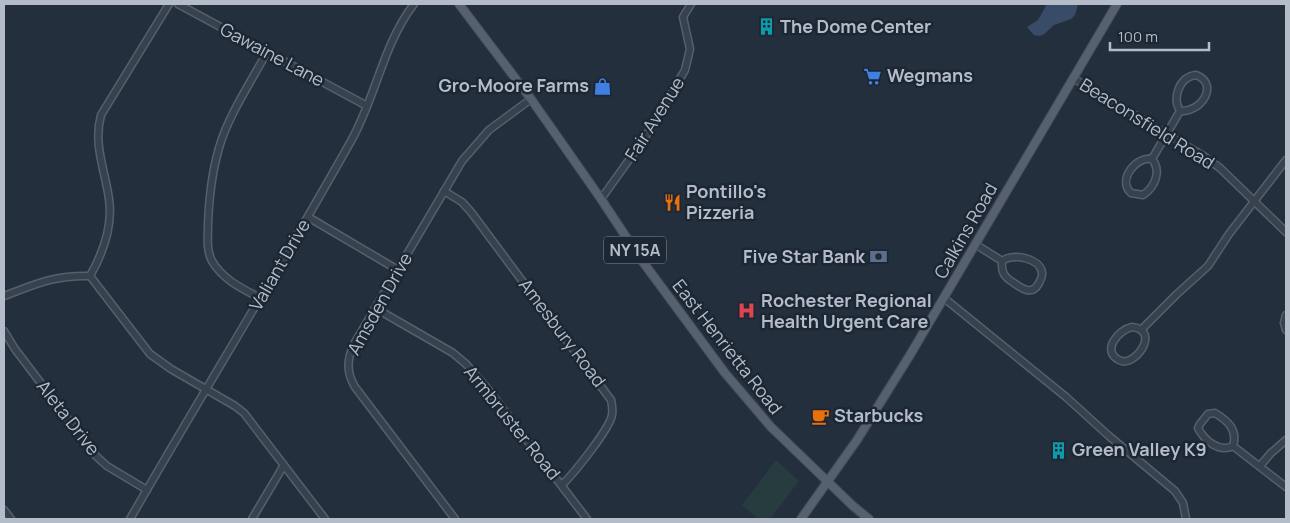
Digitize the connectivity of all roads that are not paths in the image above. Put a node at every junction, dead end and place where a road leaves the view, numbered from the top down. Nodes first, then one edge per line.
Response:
1 (169, 4) edge
2 (178, 4) edge
3 (414, 4) edge
4 (459, 4) edge
5 (691, 4) edge
6 (1116, 4) edge
7 (267, 52) junction
8 (1073, 78) junction
9 (531, 99) junction
10 (366, 106) junction
11 (1180, 111) junction
12 (1167, 134) junction
13 (1152, 159) junction
14 (1286, 160) edge
15 (444, 190) junction
16 (601, 199) junction
17 (1255, 202) junction
18 (308, 217) junction
19 (1286, 232) edge
20 (975, 244) junction
21 (1002, 261) junction
22 (398, 270) junction
23 (90, 276) junction
24 (4, 296) edge
25 (260, 298) junction
26 (944, 298) junction
27 (375, 308) junction
28 (1286, 316) edge
29 (1141, 330) junction
30 (1286, 330) edge
31 (4, 331) edge
32 (207, 389) junction
33 (1286, 440) edge
34 (1233, 446) junction
35 (284, 465) junction
36 (1260, 466) junction
37 (828, 482) junction
38 (562, 484) junction
39 (1286, 487) edge
40 (147, 490) junction
41 (4, 510) edge
42 (11, 519) edge
43 (130, 519) edge
44 (252, 519) edge
45 (324, 519) edge
46 (455, 519) edge
47 (587, 519) edge
48 (801, 519) edge
49 (869, 519) edge
50 (1186, 519) edge

1 - 23 street
2 - 7 street, Gawaine Lane
3 - 10 street, Valiant Drive
4 - 9 main road, East Henrietta Road / NY 15A
5 - 16 street, Fair Avenue
6 - 8 main road, Calkins Road
7 - 10 street, Gawaine Lane
7 - 25 street
8 - 12 street, Beaconsfield Road
8 - 20 main road, Calkins Road
9 - 15 street, Amsden Drive
9 - 16 main road, East Henrietta Road / NY 15A
10 - 18 street, Valiant Drive
11 - 11 street
11 - 12 street
12 - 13 street
12 - 17 street, Beaconsfield Road
13 - 13 street
14 - 17 street
15 - 22 street, Amsden Drive
15 - 38 street, Amesbury Road
16 - 37 main road, East Henrietta Road / NY 15A
17 - 19 street, Beaconsfield Road
17 - 29 street
18 - 22 street
18 - 25 street, Valiant Drive
20 - 21 street
20 - 26 main road, Calkins Road
21 - 21 street
22 - 27 street, Amsden Drive
23 - 24 street
23 - 32 street
25 - 32 street, Valiant Drive
26 - 37 main road, Calkins Road
26 - 50 street
27 - 38 street, Armbruster Road
27 - 46 street, Amsden Drive
28 - 30 street
29 - 29 street
31 - 40 street, Aleta Drive
32 - 35 street
32 - 40 street, Valiant Drive
33 - 36 street
34 - 34 street
34 - 36 street
35 - 44 street
35 - 45 street
36 - 39 street
37 - 48 main road, Calkins Road
37 - 49 main road, East Henrietta Road / NY 15A
38 - 47 street, Armbruster Road
40 - 43 street, Valiant Drive
41 - 42 street

